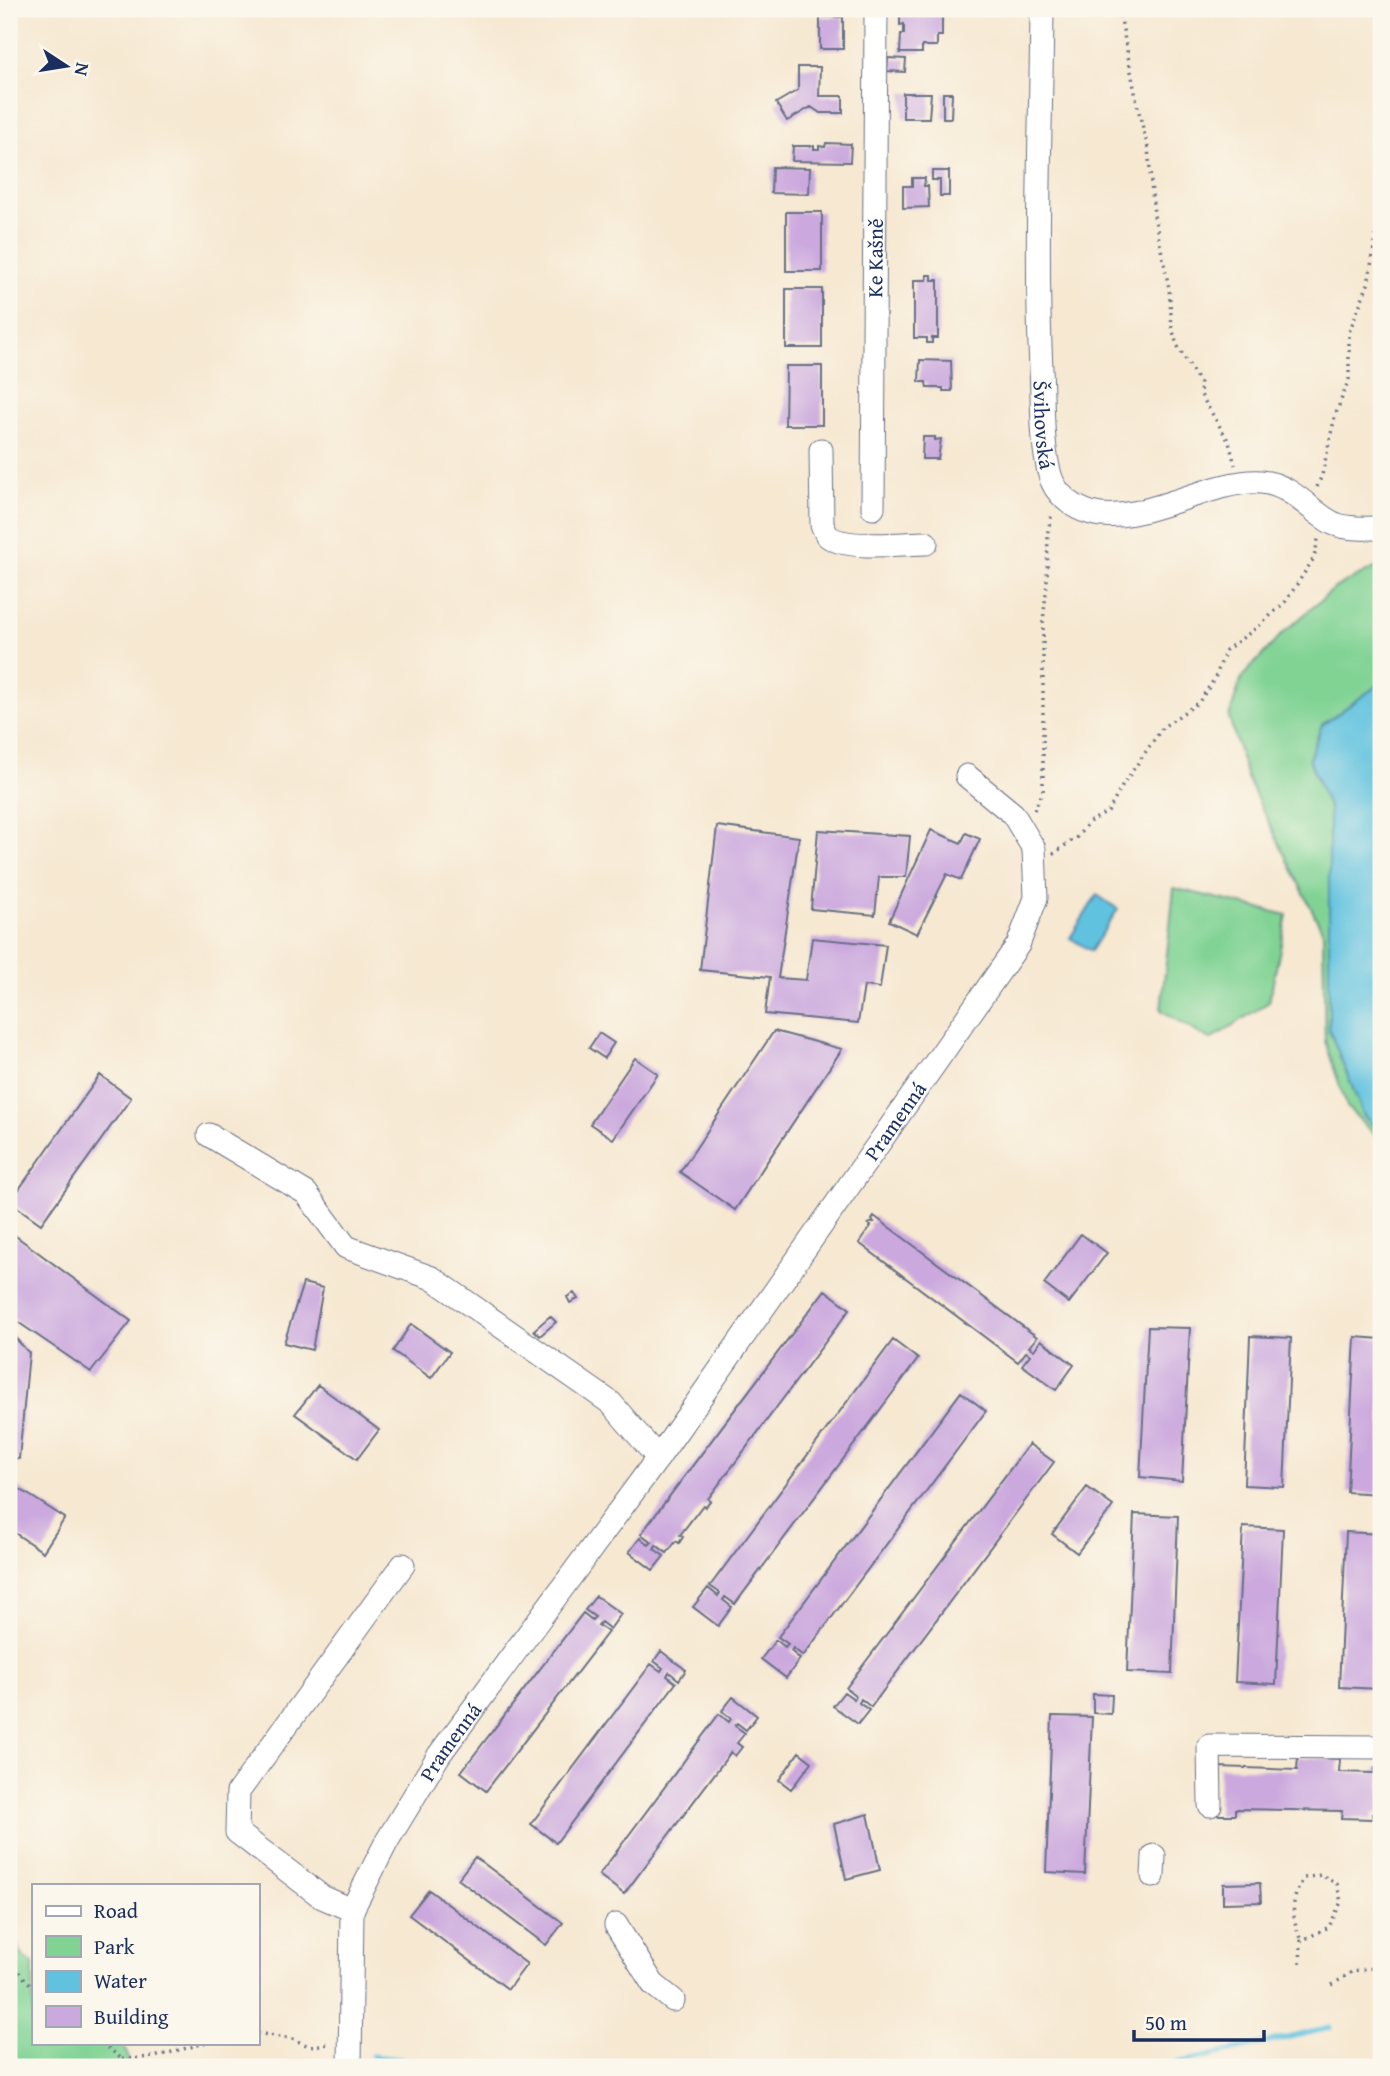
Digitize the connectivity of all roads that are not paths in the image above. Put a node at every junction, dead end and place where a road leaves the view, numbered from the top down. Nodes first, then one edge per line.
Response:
1 (876, 9) edge
2 (1042, 9) edge
3 (821, 450) dead end
4 (873, 508) dead end
5 (1381, 528) edge
6 (926, 543) dead end
7 (967, 776) dead end
8 (209, 1135) dead end
9 (658, 1458) junction
10 (403, 1565) dead end
11 (1381, 1747) edge
12 (1210, 1805) dead end
13 (352, 1910) junction
14 (616, 1924) dead end
15 (673, 2000) dead end
16 (350, 2067) edge

1 - 4 street, Ke Kašně
2 - 5 street, Švihovská
3 - 6 street
7 - 9 street, Pramenná
8 - 9 street
9 - 13 street, Pramenná
10 - 13 street
11 - 12 street
13 - 16 street, Pramenná
14 - 15 street

